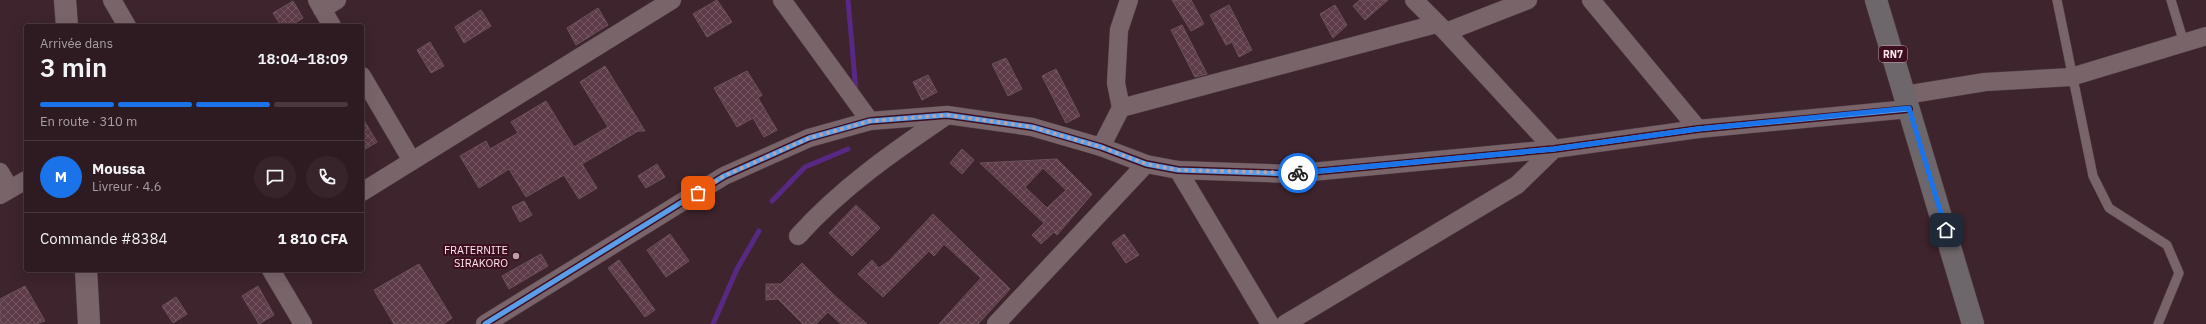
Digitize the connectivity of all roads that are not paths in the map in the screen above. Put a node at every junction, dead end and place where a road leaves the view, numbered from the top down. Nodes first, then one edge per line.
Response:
1 (65, 0) edge
2 (112, 0) edge
3 (672, 0) edge
4 (782, 0) edge
5 (1129, 0) edge
6 (1414, 0) edge
7 (1528, 0) edge
8 (1591, 0) edge
9 (1876, 0) edge
10 (2057, 0) edge
11 (2171, 0) edge
12 (325, 3) edge
13 (67, 24) edge
14 (126, 24) edge
15 (331, 24) edge
16 (1441, 28) junction
17 (2206, 36) edge
18 (2184, 43) junction
19 (2071, 77) junction
20 (364, 79) edge
21 (1907, 102) junction
22 (1121, 108) junction
23 (947, 115) junction
24 (870, 121) junction
25 (1698, 129) junction
26 (1101, 147) junction
27 (1554, 149) junction
28 (412, 161) junction
29 (1146, 164) junction
30 (1178, 170) junction
31 (0, 172) edge
32 (24, 181) edge
33 (364, 191) edge
34 (5, 192) edge
35 (798, 236) dead end
36 (86, 272) edge
37 (272, 272) edge
38 (89, 324) edge
39 (303, 324) edge
40 (485, 324) edge
41 (996, 324) edge
42 (1270, 324) edge
43 (1285, 324) edge
44 (1973, 324) edge
45 (2158, 324) edge

1 - 13 street
2 - 14 street
3 - 28 street
4 - 24 street
5 - 22 street
6 - 16 street
7 - 16 street
8 - 25 street
9 - 21 highway, RN7
10 - 19 lane
11 - 18 lane
12 - 15 street
16 - 22 street
16 - 27 street
17 - 18 street
18 - 19 street
19 - 21 street
19 - 45 lane
20 - 28 street
21 - 25 street
21 - 44 highway, RN7
22 - 26 street
23 - 24 street
23 - 26 street
23 - 35 street
24 - 40 street
25 - 27 street
26 - 29 street
27 - 30 street
27 - 43 street
28 - 33 street
29 - 30 street
29 - 41 street
30 - 42 street
31 - 34 street
32 - 34 street
36 - 38 street
37 - 39 street

